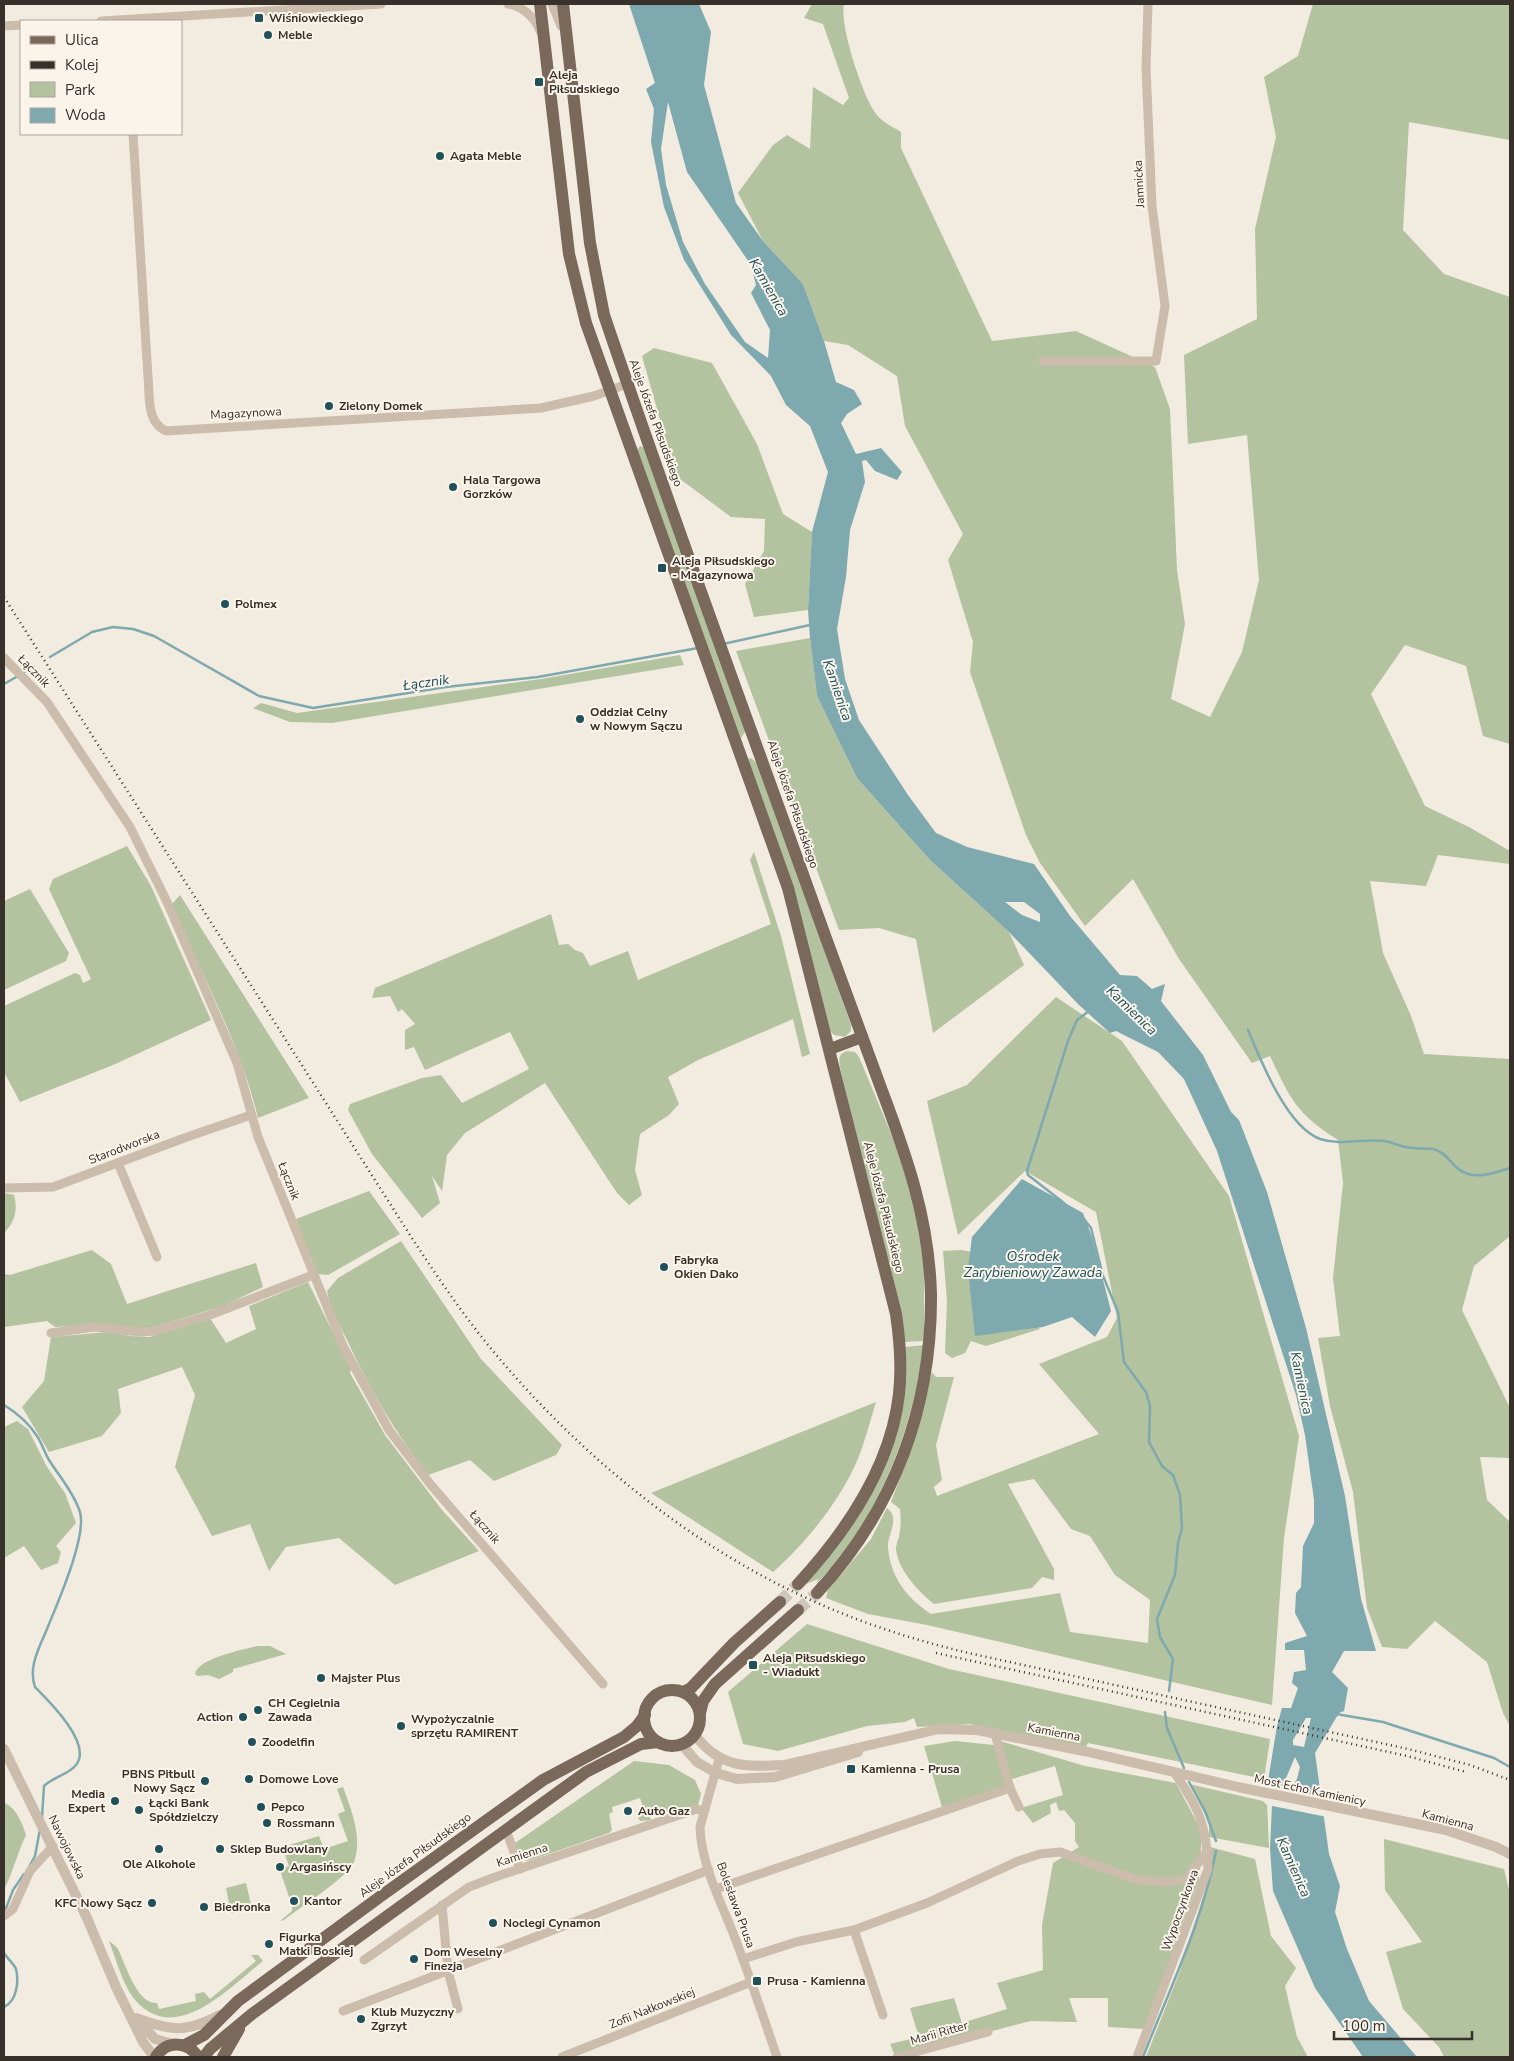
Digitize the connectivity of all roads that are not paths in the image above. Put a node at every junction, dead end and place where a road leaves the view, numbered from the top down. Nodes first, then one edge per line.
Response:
1 (381, 4) edge
2 (513, 4) edge
3 (540, 4) edge
4 (552, 4) edge
5 (563, 4) edge
6 (1148, 4) edge
7 (144, 20) edge
8 (20, 25) edge
9 (4, 26) edge
10 (567, 42) junction
11 (545, 45) junction
12 (134, 135) edge
13 (579, 148) junction
14 (557, 150) junction
15 (1043, 361) dead end
16 (628, 384) junction
17 (610, 391) junction
18 (646, 435) junction
19 (628, 441) junction
20 (4, 658) edge
21 (862, 1037) junction
22 (830, 1049) junction
23 (251, 1115) junction
24 (118, 1163) junction
25 (4, 1188) edge
26 (157, 1257) dead end
27 (313, 1275) junction
28 (51, 1333) dead end
29 (798, 1584) tunnel mouth
30 (817, 1592) tunnel mouth
31 (780, 1602) tunnel mouth
32 (798, 1610) tunnel mouth
33 (603, 1684) dead end
34 (683, 1692) junction
35 (700, 1714) junction
36 (645, 1715) junction
37 (994, 1734) junction
38 (695, 1735) junction
39 (658, 1742) junction
40 (682, 1745) junction
41 (864, 1746) junction
42 (4, 1749) edge
43 (718, 1759) junction
44 (1174, 1772) junction
45 (716, 1773) junction
46 (1238, 1787) joint
47 (1010, 1788) junction
48 (1019, 1807) dead end
49 (704, 1811) junction
50 (1378, 1817) joint
51 (506, 1830) junction
52 (53, 1846) junction
53 (1208, 1850) junction
54 (1510, 1854) edge
55 (520, 1869) junction
56 (710, 1870) junction
57 (716, 1889) junction
58 (442, 1905) junction
59 (6, 1914) edge
60 (854, 1930) junction
61 (743, 1959) junction
62 (364, 1960) dead end
63 (448, 1971) junction
64 (751, 1982) junction
65 (458, 2009) dead end
66 (343, 2011) dead end
67 (224, 2014) junction
68 (133, 2015) junction
69 (883, 2015) dead end
70 (246, 2019) junction
71 (988, 2032) dead end
72 (179, 2045) junction
73 (155, 2057) edge
74 (198, 2057) edge
75 (204, 2057) edge
76 (223, 2057) edge
77 (562, 2057) edge
78 (777, 2057) edge
79 (897, 2057) edge
80 (1137, 2057) edge

1 - 7 street
2 - 11 street, Aleje Józefa Piłsudskiego
3 - 11 main road, Aleje Józefa Piłsudskiego
4 - 10 street
5 - 10 main road, Aleje Józefa Piłsudskiego
6 - 15 street, Jamnicka
8 - 9 street
10 - 13 main road, Aleje Józefa Piłsudskiego
11 - 14 main road, Aleje Józefa Piłsudskiego
12 - 17 street, Magazynowa
13 - 14 main road
13 - 16 main road, Aleje Józefa Piłsudskiego
14 - 17 main road, Aleje Józefa Piłsudskiego
16 - 17 street, Magazynowa
16 - 18 main road, Aleje Józefa Piłsudskiego
17 - 19 main road, Aleje Józefa Piłsudskiego
18 - 19 main road
18 - 21 main road, Aleje Józefa Piłsudskiego
19 - 22 main road, Aleje Józefa Piłsudskiego
20 - 23 street, Łącznik
21 - 22 main road
21 - 30 main road, Aleje Józefa Piłsudskiego
22 - 29 main road, Aleje Józefa Piłsudskiego
23 - 24 street, Starodworska
23 - 27 street, Łącznik
24 - 25 street, Starodworska
24 - 26 street
27 - 28 street
27 - 33 street, Łącznik
31 - 34 main road
32 - 35 main road
34 - 35 main road
34 - 36 main road
35 - 38 main road
36 - 39 main road
36 - 67 main road, Aleje Józefa Piłsudskiego
37 - 41 street, Kamienna
37 - 44 street, Kamienna
37 - 47 street
38 - 40 main road
38 - 43 street, Kamienna
39 - 40 main road
39 - 51 main road
40 - 45 street, Kamienna
41 - 43 street, Kamienna
41 - 45 street, Kamienna
42 - 52 street, Nawojowska
43 - 45 street, Bolesława Prusa
44 - 46 street, Kamienna
44 - 53 street, Wypoczynkowa
45 - 49 street, Bolesława Prusa
46 - 50 street, Most Echo Kamienicy
47 - 48 street
47 - 57 street
49 - 55 street, Kamienna
49 - 56 street, Bolesława Prusa
50 - 54 street, Kamienna
51 - 55 street
51 - 70 main road
52 - 59 street
52 - 68 street, Nawojowska
53 - 60 street
53 - 80 street, Wypoczynkowa
55 - 58 street, Kamienna
56 - 57 street, Bolesława Prusa
56 - 63 street
57 - 61 street, Bolesława Prusa
58 - 62 street, Kamienna
58 - 63 street
60 - 61 street
60 - 69 street
61 - 64 street, Bolesława Prusa
63 - 65 street
63 - 66 street
64 - 77 street, Zofii Nałkowskiej
64 - 78 street, Bolesława Prusa
67 - 68 street
67 - 72 main road, Aleje Józefa Piłsudskiego
68 - 72 street, Nawojowska
68 - 73 street, Nawojowska
70 - 75 main road
70 - 76 main road
71 - 79 street, Marii Ritter
72 - 73 main road, Aleje Józefa Piłsudskiego
72 - 74 main road

